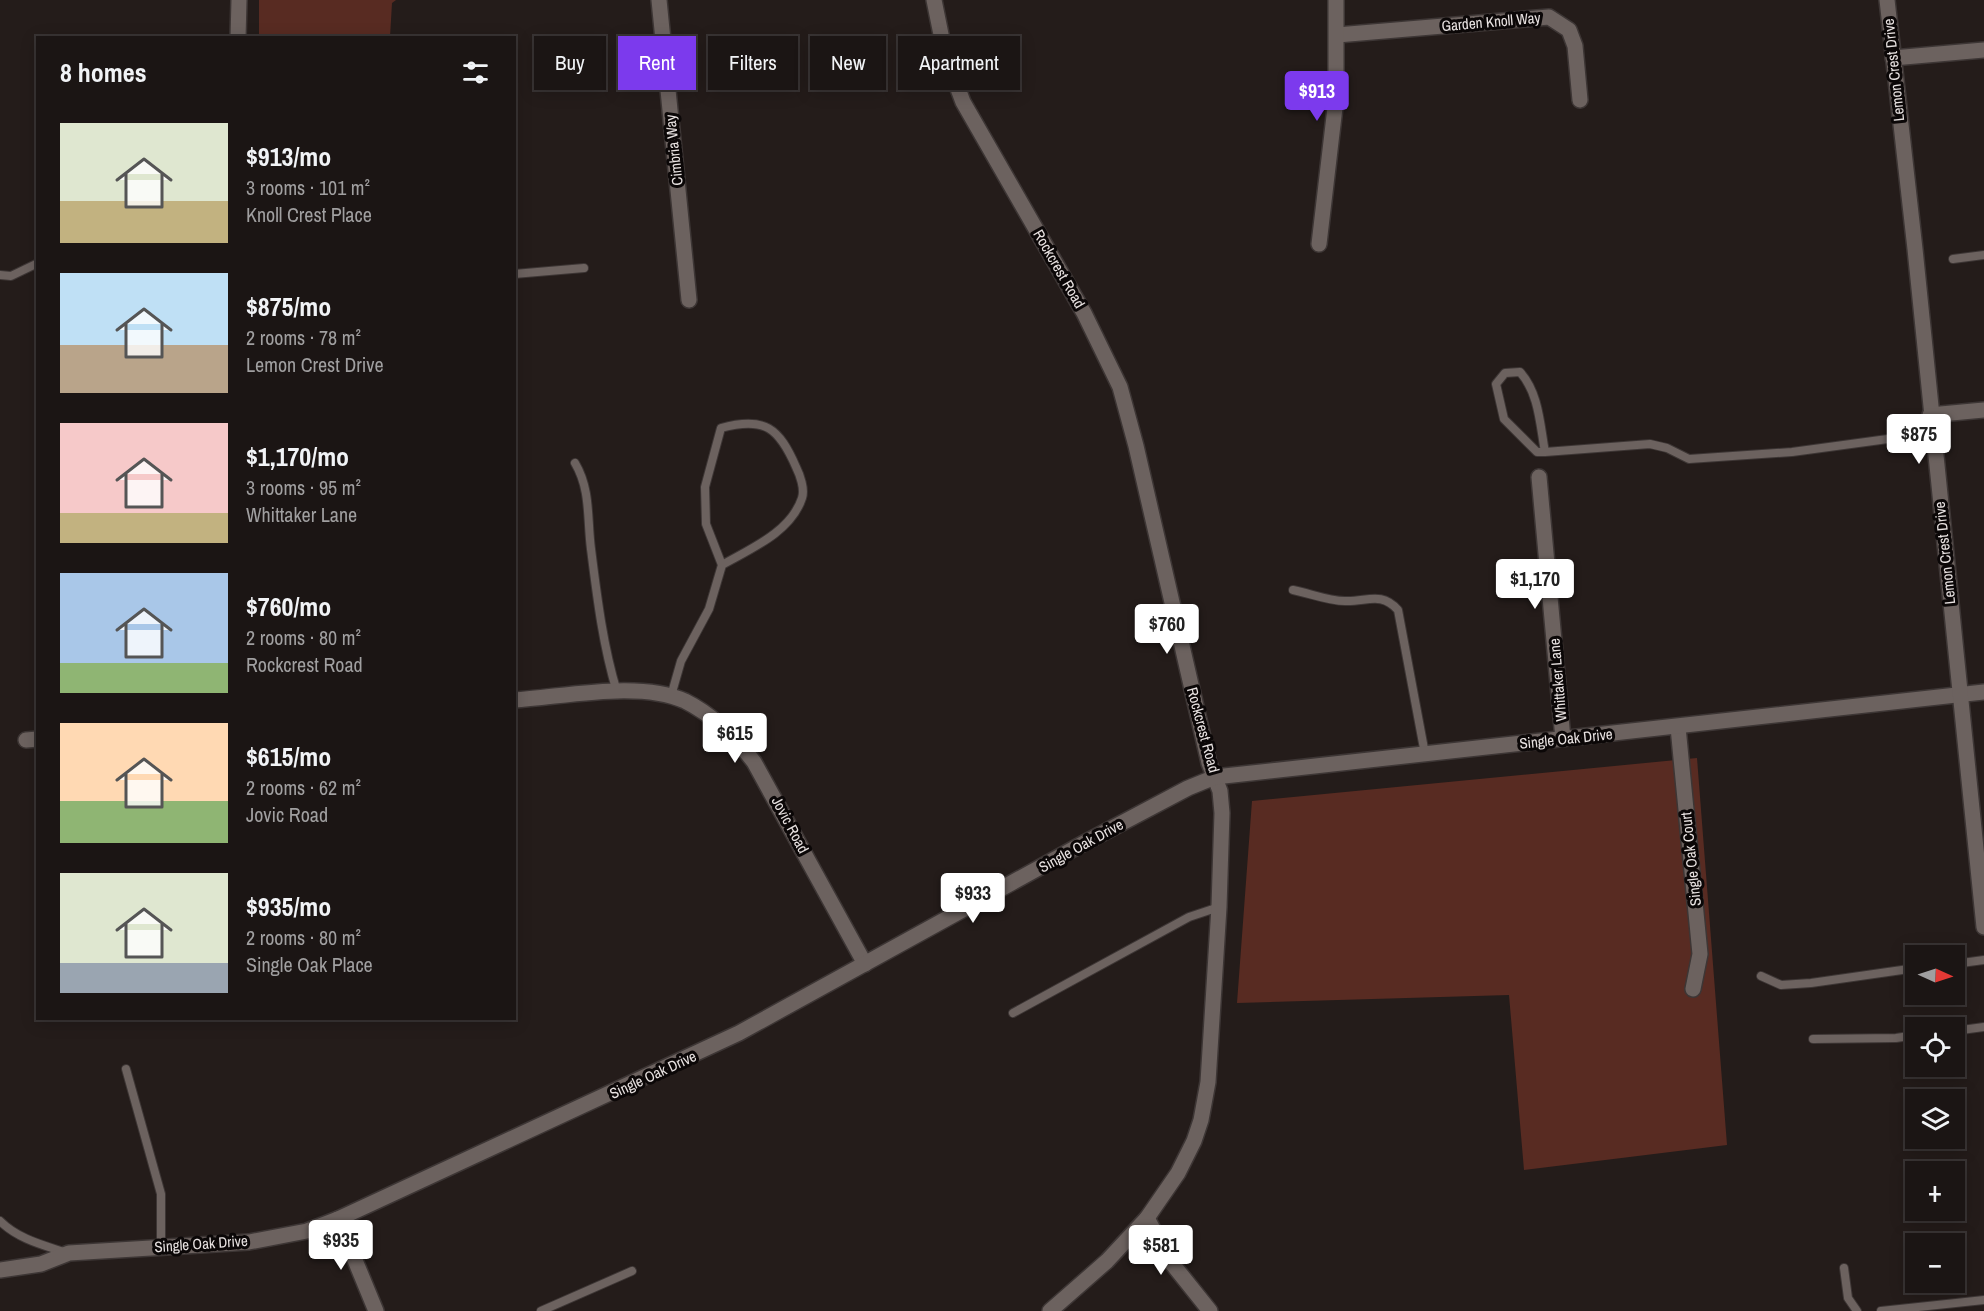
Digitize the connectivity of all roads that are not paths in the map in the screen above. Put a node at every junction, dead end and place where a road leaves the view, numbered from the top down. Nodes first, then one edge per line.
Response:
1 (239, 0) edge
2 (659, 0) edge
3 (934, 0) edge
4 (1336, 0) edge
5 (1887, 0) edge
6 (1337, 35) junction
7 (238, 36) edge
8 (1984, 50) edge
9 (1893, 58) junction
10 (1580, 100) dead end
11 (1319, 244) dead end
12 (1984, 255) edge
13 (1953, 259) dead end
14 (36, 264) edge
15 (584, 268) dead end
16 (516, 274) edge
17 (0, 275) edge
18 (690, 300) dead end
19 (1984, 410) edge
20 (1930, 415) junction
21 (1932, 433) junction
22 (1545, 452) junction
23 (575, 463) dead end
24 (1539, 477) dead end
25 (722, 566) junction
26 (1293, 590) dead end
27 (617, 692) junction
28 (1984, 692) edge
29 (1960, 695) junction
30 (671, 696) junction
31 (516, 700) edge
32 (1678, 727) junction
33 (1563, 740) junction
34 (1425, 754) junction
35 (1215, 777) junction
36 (1219, 908) junction
37 (1984, 927) edge
38 (1984, 960) edge
39 (1965, 963) edge
40 (866, 964) junction
41 (1905, 970) edge
42 (1761, 976) dead end
43 (1693, 989) dead end
44 (1012, 1013) dead end
45 (1984, 1027) edge
46 (1965, 1030) edge
47 (1905, 1037) edge
48 (1813, 1039) dead end
49 (126, 1069) dead end
50 (338, 1218) junction
51 (1148, 1218) junction
52 (0, 1221) edge
53 (161, 1247) junction
54 (69, 1253) junction
55 (1844, 1268) dead end
56 (0, 1270) edge
57 (632, 1271) dead end
58 (1984, 1300) edge
59 (376, 1311) edge
60 (541, 1311) edge
61 (1050, 1311) edge
62 (1210, 1311) edge
63 (1857, 1311) edge
64 (1881, 1311) edge

1 - 7 street
2 - 18 street, Cimbria Way
3 - 35 street, Rockcrest Road
4 - 6 street
5 - 9 street, Lemon Crest Drive
6 - 10 street, Garden Knoll Way
6 - 11 street
8 - 9 street
9 - 20 street, Lemon Crest Drive
12 - 13 lane
14 - 17 lane
15 - 16 lane
19 - 20 street
20 - 21 street, Lemon Crest Drive
21 - 22 lane
21 - 29 street, Lemon Crest Drive
22 - 22 lane
23 - 27 lane
24 - 33 street, Whittaker Lane
25 - 25 lane
25 - 30 lane
26 - 34 lane
27 - 30 street, Jovic Road
27 - 31 street, Jovic Road
28 - 29 street, Single Oak Drive
29 - 32 street, Single Oak Drive
29 - 37 street, Lemon Crest Drive
30 - 40 street, Jovic Road
32 - 33 street, Single Oak Drive
32 - 43 street, Single Oak Court
33 - 34 street, Single Oak Drive
34 - 35 street, Single Oak Drive
35 - 36 street, Rockcrest Road
35 - 40 street, Single Oak Drive
36 - 44 lane
36 - 51 street, Rockcrest Road
38 - 39 lane
40 - 50 street, Single Oak Drive
41 - 42 lane
45 - 46 lane
47 - 48 lane
49 - 53 lane
50 - 53 street, Single Oak Drive
50 - 59 street
51 - 61 street, Rockcrest Road
51 - 62 street
52 - 54 lane
53 - 54 street, Single Oak Drive
54 - 56 street, Single Oak Drive
55 - 63 lane
57 - 60 lane
58 - 64 lane

